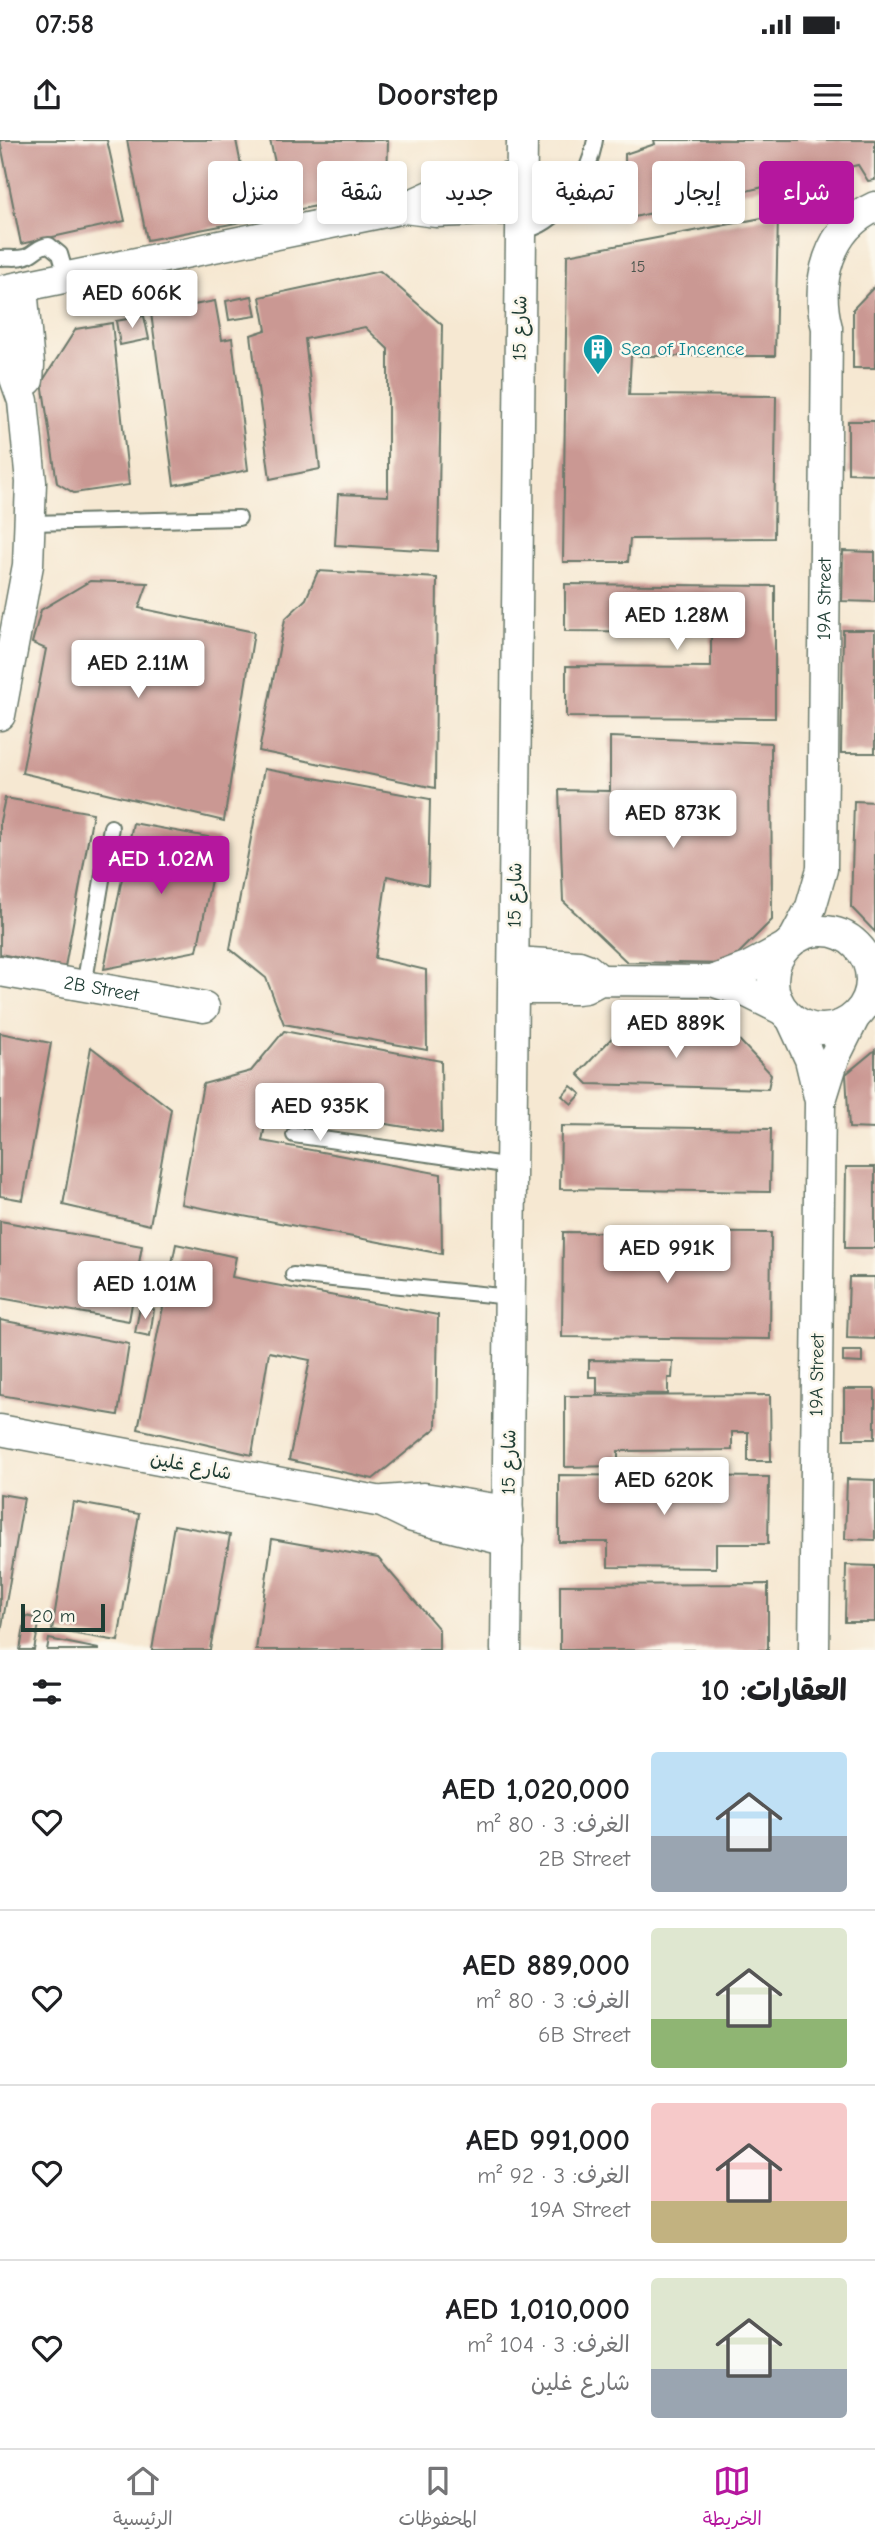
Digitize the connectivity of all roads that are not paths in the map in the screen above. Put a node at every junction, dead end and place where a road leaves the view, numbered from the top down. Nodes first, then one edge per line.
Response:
1 (522, 140) edge
2 (594, 140) edge
3 (590, 161) edge
4 (521, 176) junction
5 (532, 181) edge
6 (407, 207) edge
7 (875, 207) edge
8 (407, 208) edge
9 (521, 220) junction
10 (327, 224) edge
11 (543, 224) edge
12 (875, 230) edge
13 (0, 258) edge
14 (67, 278) junction
15 (7, 294) edge
16 (827, 328) junction
17 (239, 518) dead end
18 (31, 523) junction
19 (0, 715) edge
20 (111, 827) dead end
21 (822, 869) junction
22 (789, 944) junction
23 (862, 948) edge
24 (0, 971) edge
25 (514, 976) junction
26 (712, 981) junction
27 (84, 986) junction
28 (204, 1007) dead end
29 (864, 1009) edge
30 (788, 1015) junction
31 (820, 1101) junction
32 (294, 1135) dead end
33 (512, 1166) junction
34 (293, 1276) dead end
35 (510, 1297) junction
36 (0, 1430) edge
37 (382, 1502) junction
38 (508, 1511) junction
39 (508, 1541) junction
40 (506, 1650) edge
41 (814, 1650) edge

1 - 4 street, شارع 15
2 - 3 lane
4 - 5 lane
4 - 6 street
4 - 9 street, شارع 15
7 - 16 street, 19A Street
8 - 9 street
9 - 11 lane
9 - 25 street, شارع 15
10 - 14 street
12 - 16 street, 19A Street
13 - 14 lane
14 - 15 street
15 - 18 street
16 - 21 street, 19A Street
17 - 18 lane
18 - 19 street
20 - 27 lane
21 - 22 street, 19A Street
21 - 23 street, 19A Street
22 - 23 street
22 - 26 street
22 - 30 street
23 - 29 street
24 - 27 street, 2B Street
25 - 26 street
25 - 33 street, شارع 15
26 - 30 street
27 - 28 street, 2B Street
29 - 30 street
29 - 31 street, 19A Street
30 - 31 street, 19A Street
31 - 41 street, 19A Street
32 - 33 lane
33 - 35 street, شارع 15
34 - 35 lane
35 - 38 street, شارع 15
36 - 37 street, شارع غلين
37 - 38 street, شارع غلين
37 - 39 street, شارع غلين
38 - 39 street, شارع 15
39 - 40 street, شارع 15

